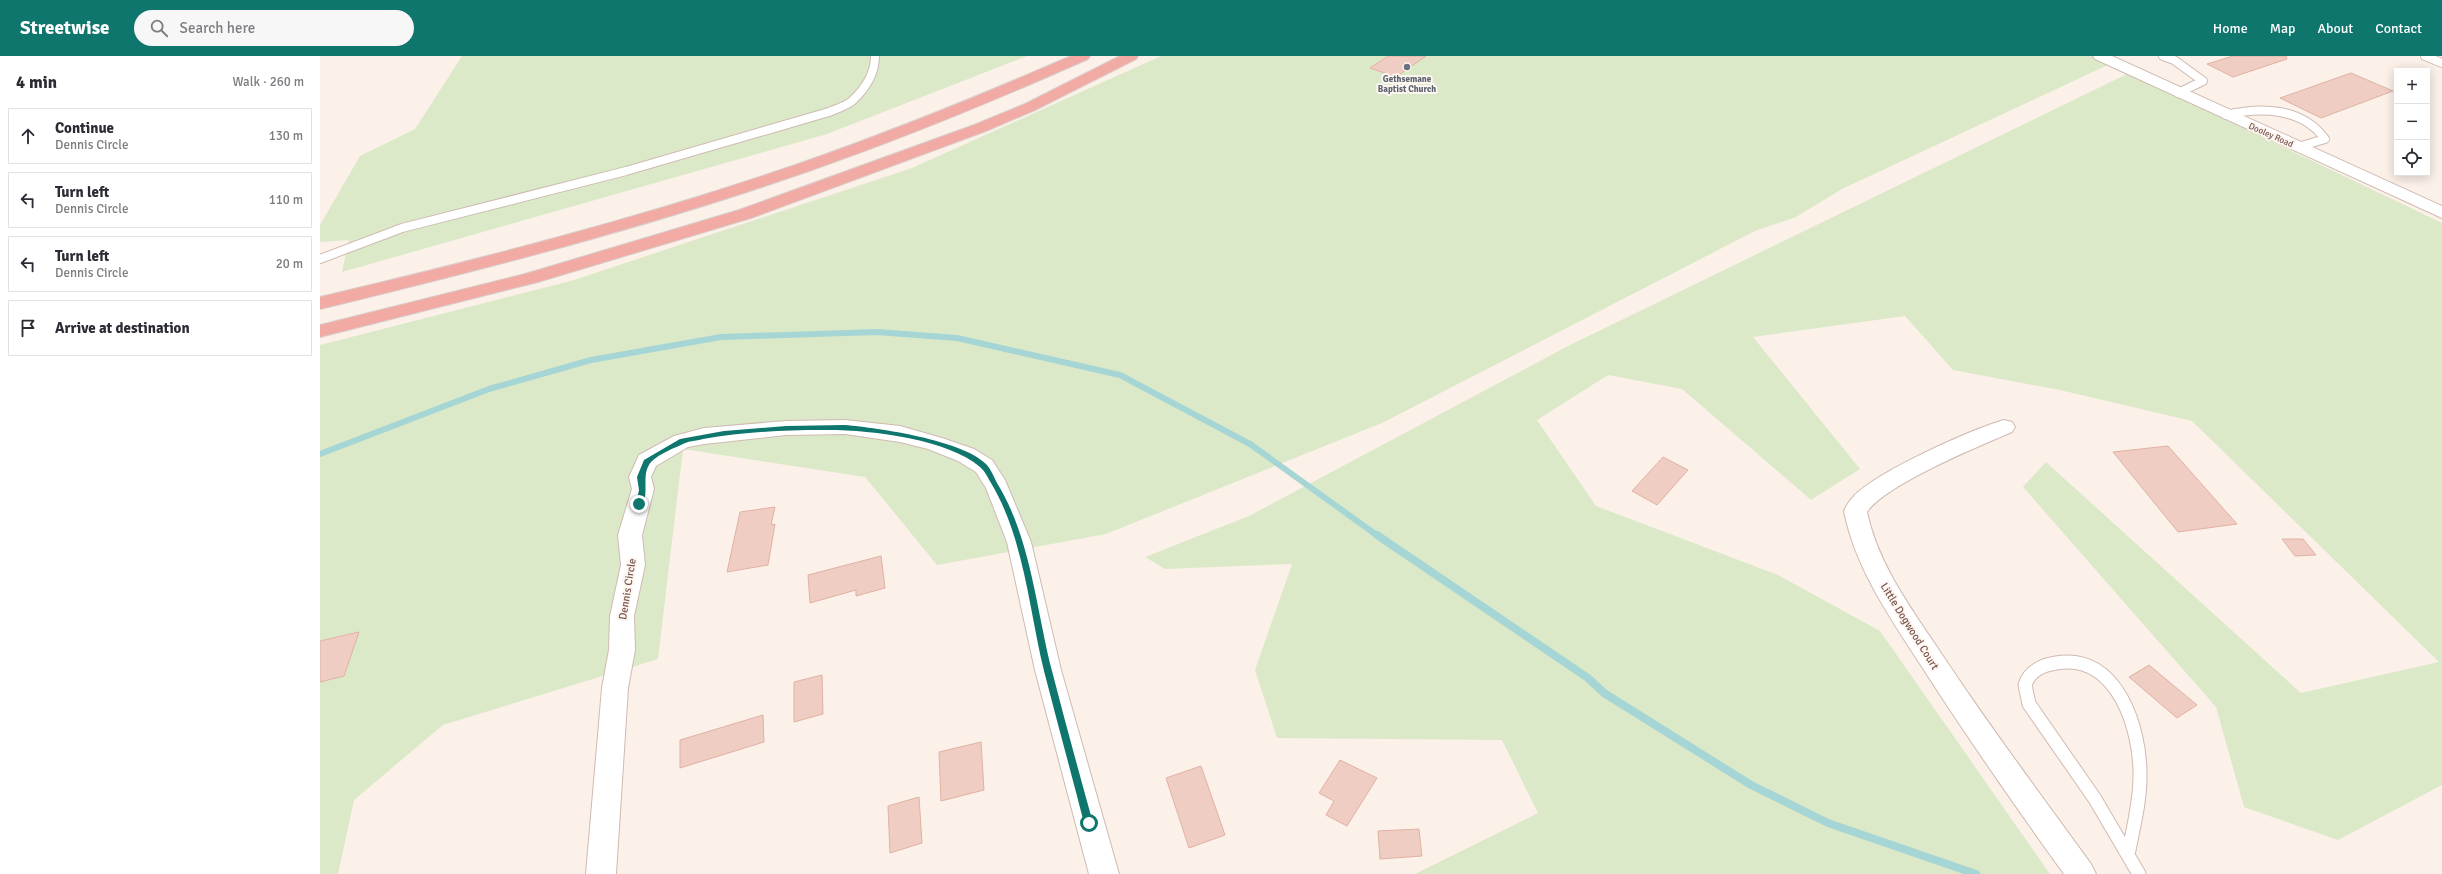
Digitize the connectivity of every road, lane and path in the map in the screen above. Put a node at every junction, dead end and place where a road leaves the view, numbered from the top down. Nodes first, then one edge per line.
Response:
1 (875, 56) edge
2 (1083, 56) edge
3 (1131, 56) edge
4 (2100, 56) edge
5 (2163, 56) edge
6 (2425, 56) edge
7 (2442, 63) edge
8 (2178, 93) junction
9 (2226, 115) junction
10 (2298, 147) junction
11 (2442, 213) edge
12 (320, 259) edge
13 (320, 303) edge
14 (320, 331) edge
15 (2004, 428) dead end
16 (2128, 855) junction
17 (601, 874) edge
18 (1104, 874) edge
19 (2082, 874) edge
20 (2139, 874) edge

1 - 12 lane
2 - 13 highway
3 - 14 highway
4 - 8 street, Dooley Road
5 - 8 lane
6 - 7 lane
8 - 9 street, Dooley Road
9 - 10 street, Dooley Road
9 - 10 lane
10 - 11 street, Dooley Road
15 - 19 street, Little Dogwood Court
16 - 16 lane
16 - 20 lane
17 - 18 street, Dennis Circle

